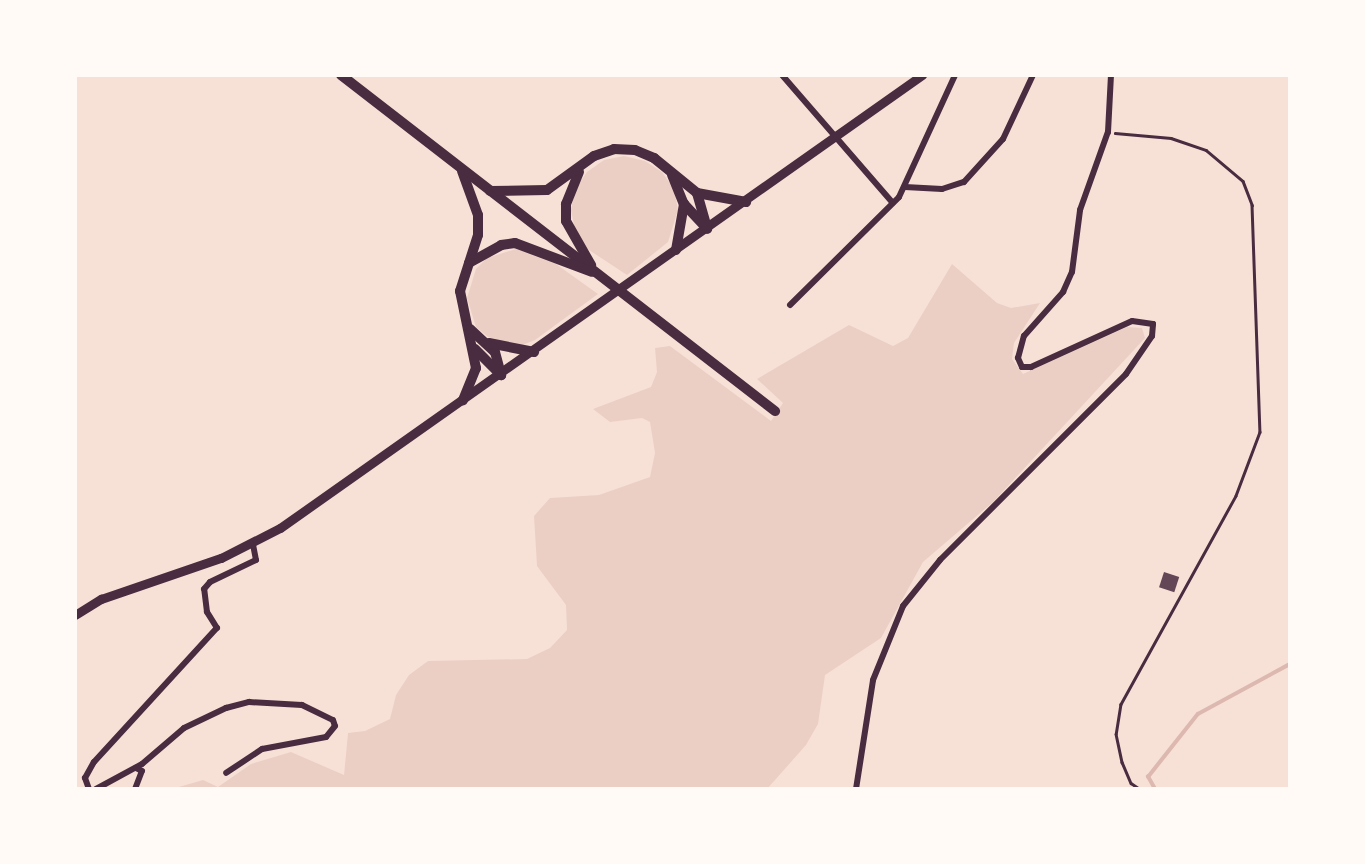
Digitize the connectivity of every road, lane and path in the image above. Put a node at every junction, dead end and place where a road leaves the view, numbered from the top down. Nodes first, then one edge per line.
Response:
1 (341, 75) edge
2 (782, 75) edge
3 (922, 75) edge
4 (955, 75) edge
5 (1033, 75) edge
6 (1111, 75) edge
7 (1108, 132) junction
8 (836, 138) junction
9 (584, 164) junction
10 (459, 165) junction
11 (671, 173) junction
12 (905, 187) junction
13 (489, 191) junction
14 (697, 193) junction
15 (746, 202) junction
16 (893, 203) junction
17 (684, 204) junction
18 (707, 229) junction
19 (676, 250) junction
20 (469, 263) junction
21 (597, 274) junction
22 (790, 305) dead end
23 (470, 329) junction
24 (486, 342) junction
25 (475, 349) junction
26 (534, 352) junction
27 (501, 375) junction
28 (463, 401) junction
29 (775, 411) dead end
30 (253, 544) junction
31 (75, 615) edge
32 (135, 768) junction
33 (226, 773) dead end
34 (89, 789) edge
35 (96, 789) edge
36 (135, 789) edge
37 (856, 789) edge
38 (1140, 789) edge

1 - 10 main road
2 - 8 street
3 - 8 main road
4 - 12 street
5 - 12 street
6 - 7 street
7 - 37 street
7 - 38 path
8 - 15 main road
8 - 16 street
9 - 11 main road
9 - 13 main road
9 - 21 main road
10 - 13 main road
10 - 20 main road
11 - 14 main road
11 - 17 main road
12 - 16 street
13 - 21 main road
14 - 15 main road
14 - 18 main road
15 - 18 main road
16 - 22 street
17 - 18 main road
17 - 19 main road
18 - 19 main road
19 - 26 main road
20 - 21 main road
20 - 23 main road
21 - 29 main road
23 - 24 main road
23 - 25 main road
24 - 26 main road
24 - 27 main road
25 - 27 main road
25 - 28 main road
26 - 27 main road
27 - 28 main road
28 - 30 main road
30 - 31 main road
30 - 34 street
32 - 33 street
32 - 35 street
32 - 36 street

